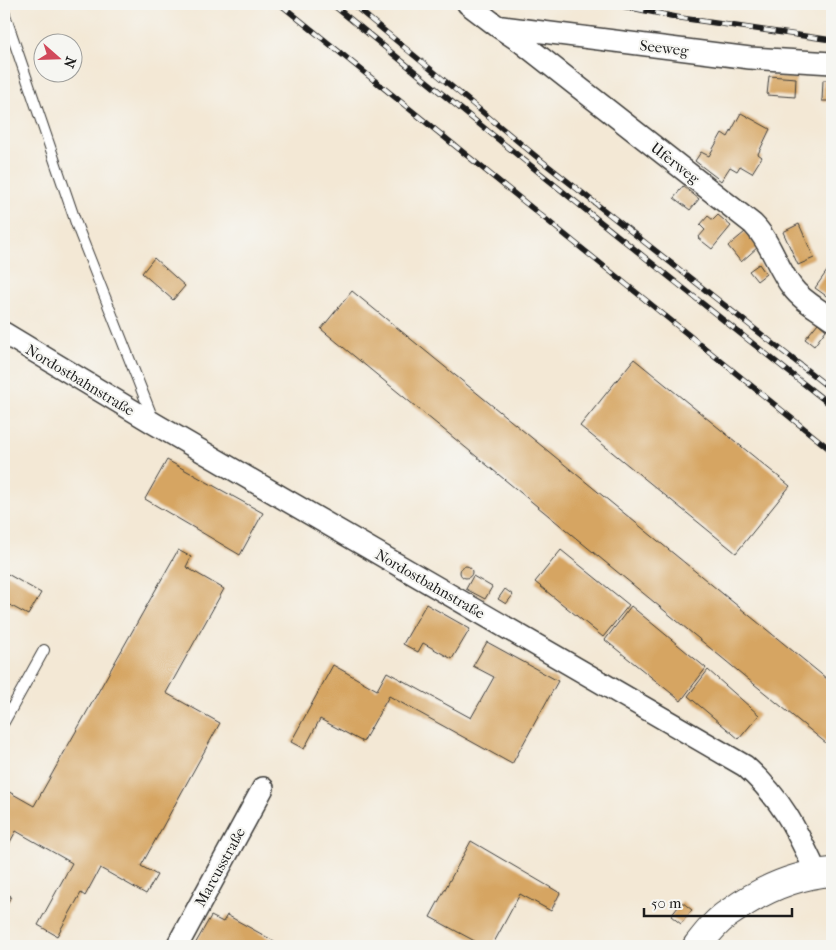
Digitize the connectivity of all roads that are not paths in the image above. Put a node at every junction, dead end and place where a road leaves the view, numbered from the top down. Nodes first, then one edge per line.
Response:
1 (468, 4) edge
2 (4, 12) edge
3 (497, 26) junction
4 (832, 63) edge
5 (832, 319) edge
6 (4, 333) edge
7 (155, 424) junction
8 (44, 650) dead end
9 (4, 722) edge
10 (262, 788) dead end
11 (814, 875) edge
12 (177, 946) edge
13 (697, 946) edge

1 - 3 street, Uferweg
2 - 7 lane
3 - 4 street, Seeweg
3 - 5 street, Uferweg
6 - 7 street, Nordostbahnstraße
7 - 11 street, Nordostbahnstraße
8 - 9 lane
10 - 12 street, Marcusstraße
11 - 13 street

